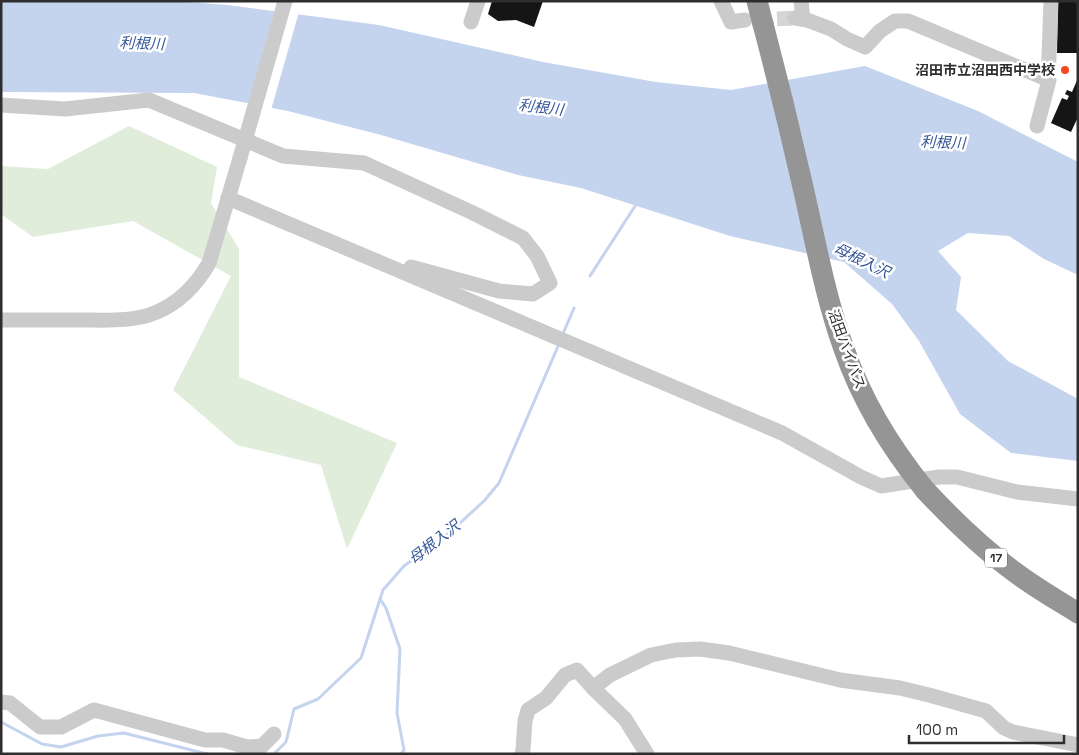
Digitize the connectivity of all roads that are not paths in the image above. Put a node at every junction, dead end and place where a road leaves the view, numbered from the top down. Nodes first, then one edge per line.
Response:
1 (285, 1) edge
2 (478, 1) edge
3 (721, 1) edge
4 (757, 1) edge
5 (801, 1) edge
6 (1051, 1) edge
7 (471, 22) dead end
8 (754, 22) junction
9 (1048, 80) junction
10 (1, 106) edge
11 (1037, 126) dead end
12 (228, 198) junction
13 (364, 256) junction
14 (1, 320) edge
15 (1078, 499) edge
16 (1078, 613) edge
17 (593, 688) junction
18 (1, 702) edge
19 (274, 734) dead end
20 (1078, 745) edge
21 (522, 754) edge
22 (647, 754) edge

1 - 12 street, bridge
2 - 7 street
3 - 8 street
4 - 8 highway, 沼田バイパス / 17
5 - 9 street
6 - 9 street
8 - 16 highway, 沼田バイパス / 17, bridge
9 - 11 street
10 - 13 street
12 - 13 street
12 - 14 street
13 - 15 street
17 - 20 street
17 - 21 street
17 - 22 street
18 - 19 street

